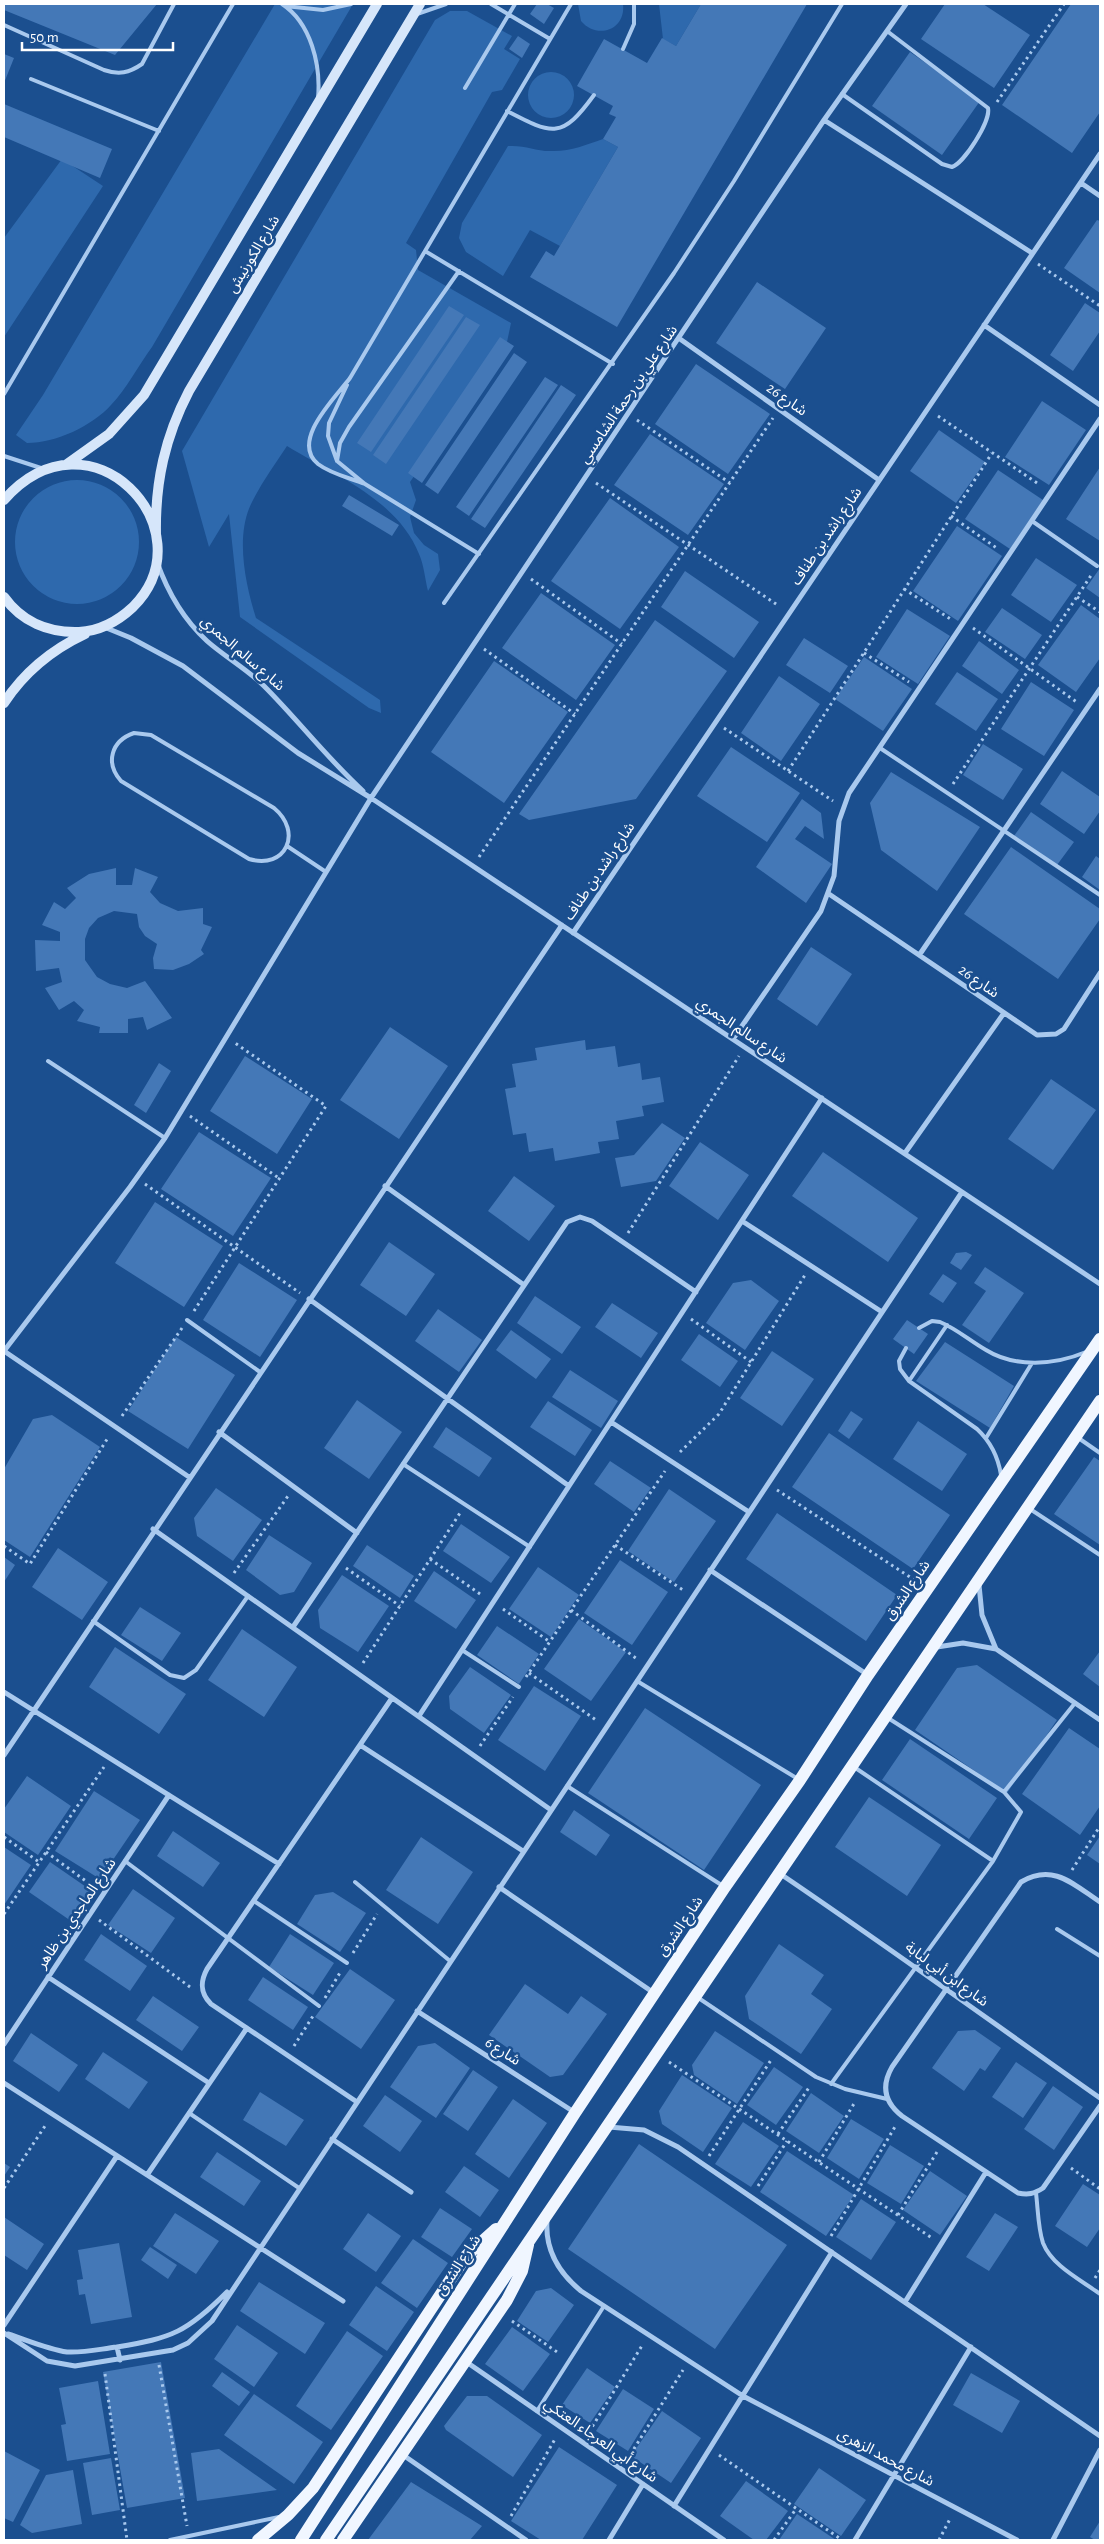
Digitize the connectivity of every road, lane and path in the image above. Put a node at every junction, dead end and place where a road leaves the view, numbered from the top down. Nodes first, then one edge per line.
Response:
1 (174, 4) edge
2 (233, 4) edge
3 (351, 4) edge
4 (377, 4) edge
5 (420, 4) edge
6 (446, 4) edge
7 (491, 4) edge
8 (515, 4) edge
9 (571, 4) edge
10 (634, 4) edge
11 (842, 4) edge
12 (906, 4) edge
13 (1064, 4) edge
14 (284, 5) edge
15 (508, 14) junction
16 (413, 16) junction
17 (4, 24) edge
18 (887, 31) junction
19 (550, 39) junction
20 (623, 49) dead end
21 (31, 79) dead end
22 (465, 88) dead end
23 (842, 94) junction
24 (594, 95) dead end
25 (317, 105) junction
26 (507, 111) junction
27 (989, 113) junction
28 (824, 120) junction
29 (159, 130) junction
30 (1100, 154) edge
31 (1081, 183) junction
32 (1100, 196) edge
33 (425, 251) junction
34 (1031, 256) junction
35 (459, 271) junction
36 (1100, 306) edge
37 (984, 325) junction
38 (680, 339) junction
39 (612, 364) junction
40 (350, 378) junction
41 (4, 394) edge
42 (1100, 406) edge
43 (779, 409) junction
44 (927, 409) junction
45 (629, 414) junction
46 (1100, 419) edge
47 (992, 453) junction
48 (4, 455) edge
49 (337, 461) junction
50 (67, 464) junction
51 (44, 469) junction
52 (587, 477) junction
53 (879, 480) junction
54 (730, 483) junction
55 (365, 484) junction
56 (1051, 493) junction
57 (4, 500) edge
58 (951, 516) junction
59 (1032, 521) junction
60 (156, 534) junction
61 (688, 545) junction
62 (479, 554) junction
63 (1008, 556) junction
64 (156, 560) junction
65 (1097, 566) joint
66 (522, 573) junction
67 (904, 589) junction
68 (1077, 596) junction
69 (4, 597) edge
70 (444, 602) dead end
71 (1100, 612) edge
72 (789, 613) junction
73 (963, 624) junction
74 (104, 627) junction
75 (89, 631) junction
76 (475, 643) junction
77 (622, 644) junction
78 (864, 653) junction
79 (1029, 668) junction
80 (919, 689) junction
81 (1100, 689) edge
82 (1098, 699) edge
83 (4, 703) edge
84 (1086, 709) junction
85 (575, 714) junction
86 (716, 722) junction
87 (880, 748) junction
88 (788, 771) junction
89 (947, 793) junction
90 (371, 798) junction
91 (843, 808) junction
92 (1004, 831) junction
93 (287, 846) junction
94 (473, 866) junction
95 (326, 872) junction
96 (829, 894) junction
97 (1100, 896) edge
98 (562, 925) junction
99 (573, 932) junction
100 (920, 954) junction
101 (1100, 973) edge
102 (1004, 1013) junction
103 (226, 1037) junction
104 (733, 1039) junction
105 (744, 1047) junction
106 (48, 1061) dead end
107 (822, 1098) junction
108 (182, 1110) junction
109 (165, 1138) junction
110 (905, 1154) junction
111 (136, 1178) junction
112 (280, 1179) junction
113 (385, 1186) junction
114 (962, 1192) junction
115 (742, 1221) junction
116 (623, 1241) junction
117 (236, 1248) junction
118 (811, 1266) junction
119 (1100, 1284) edge
120 (524, 1285) junction
121 (696, 1292) junction
122 (309, 1299) junction
123 (882, 1312) junction
124 (682, 1313) junction
125 (187, 1320) junction
126 (947, 1325) junction
127 (919, 1328) dead end
128 (1097, 1344) edge
129 (906, 1348) dead end
130 (4, 1351) edge
131 (751, 1362) junction
132 (1032, 1363) junction
133 (260, 1372) junction
134 (909, 1381) junction
135 (447, 1398) junction
136 (1100, 1401) edge
137 (611, 1422) junction
138 (115, 1427) junction
139 (219, 1432) junction
140 (1076, 1437) junction
141 (986, 1438) junction
142 (1100, 1453) edge
143 (671, 1461) junction
144 (403, 1464) junction
145 (188, 1477) junction
146 (1001, 1480) junction
147 (768, 1484) junction
148 (569, 1486) junction
149 (294, 1487) junction
150 (466, 1504) junction
151 (1028, 1507) junction
152 (749, 1512) junction
153 (154, 1530) junction
154 (357, 1533) junction
155 (615, 1545) junction
156 (4, 1546) edge
157 (530, 1546) junction
158 (1100, 1555) edge
159 (337, 1562) junction
160 (710, 1570) junction
161 (979, 1578) junction
162 (228, 1582) junction
163 (927, 1589) junction
164 (248, 1596) junction
165 (693, 1596) junction
166 (400, 1606) junction
167 (571, 1610) junction
168 (93, 1621) junction
169 (293, 1628) junction
170 (931, 1649) junction
171 (996, 1649) junction
172 (462, 1650) junction
173 (646, 1666) junction
174 (357, 1672) junction
175 (529, 1673) junction
176 (868, 1675) junction
177 (637, 1680) junction
178 (520, 1687) junction
179 (4, 1692) edge
180 (392, 1698) junction
181 (1076, 1703) junction
182 (34, 1711) junction
183 (419, 1716) junction
184 (886, 1716) junction
185 (1100, 1720) edge
186 (606, 1727) junction
187 (360, 1745) junction
188 (4, 1755) edge
189 (474, 1755) junction
190 (110, 1759) junction
191 (852, 1766) junction
192 (800, 1780) junction
193 (566, 1786) junction
194 (1004, 1792) junction
195 (169, 1795) junction
196 (551, 1810) junction
197 (1100, 1826) edge
198 (4, 1838) edge
199 (524, 1851) junction
200 (46, 1852) junction
201 (992, 1861) junction
202 (39, 1862) junction
203 (125, 1862) junction
204 (279, 1864) junction
205 (779, 1873) junction
206 (1065, 1880) junction
207 (355, 1882) dead end
208 (499, 1887) junction
209 (725, 1887) junction
210 (104, 1894) junction
211 (254, 1901) junction
212 (1100, 1902) edge
213 (383, 1905) junction
214 (4, 1914) edge
215 (90, 1914) junction
216 (1057, 1929) dead end
217 (228, 1939) junction
218 (1100, 1956) edge
219 (450, 1961) junction
220 (346, 1963) junction
221 (916, 1966) junction
222 (48, 1977) junction
223 (946, 1990) junction
224 (655, 1994) junction
225 (695, 1995) junction
226 (205, 1998) junction
227 (319, 2006) junction
228 (417, 2010) junction
229 (247, 2028) junction
230 (4, 2044) edge
231 (776, 2051) junction
232 (656, 2053) junction
233 (288, 2056) junction
234 (816, 2077) junction
235 (4, 2082) edge
236 (209, 2083) junction
237 (831, 2084) junction
238 (860, 2093) junction
239 (1100, 2098) edge
240 (887, 2100) junction
241 (357, 2102) junction
242 (1100, 2106) edge
243 (739, 2108) junction
244 (190, 2113) junction
245 (575, 2113) junction
246 (52, 2114) junction
247 (902, 2116) junction
248 (606, 2127) junction
249 (778, 2134) junction
250 (332, 2139) junction
251 (787, 2141) junction
252 (942, 2143) junction
253 (117, 2156) junction
254 (819, 2162) junction
255 (1062, 2162) junction
256 (704, 2164) junction
257 (986, 2172) junction
258 (147, 2175) junction
259 (4, 2188) edge
260 (299, 2188) junction
261 (1100, 2189) edge
262 (859, 2190) junction
263 (411, 2192) dead end
264 (1036, 2193) junction
265 (751, 2197) junction
266 (548, 2213) junction
267 (898, 2215) junction
268 (503, 2224) junction
269 (529, 2240) junction
270 (941, 2244) junction
271 (260, 2247) junction
272 (824, 2247) junction
273 (832, 2252) junction
274 (235, 2285) junction
275 (1100, 2294) edge
276 (343, 2301) dead end
277 (905, 2302) junction
278 (604, 2306) junction
279 (499, 2312) junction
280 (4, 2325) edge
281 (4, 2333) edge
282 (649, 2335) junction
283 (117, 2347) junction
284 (971, 2347) junction
285 (157, 2355) junction
286 (120, 2360) junction
287 (569, 2360) junction
288 (465, 2361) junction
289 (689, 2361) junction
290 (103, 2363) junction
291 (743, 2396) junction
292 (537, 2411) junction
293 (561, 2428) junction
294 (1100, 2436) edge
295 (583, 2443) junction
296 (710, 2449) junction
297 (1100, 2450) edge
298 (402, 2454) junction
299 (621, 2469) junction
300 (895, 2476) junction
301 (643, 2484) junction
302 (674, 2506) junction
303 (956, 2508) junction
304 (796, 2509) junction
305 (288, 2515) junction
306 (505, 2526) junction
307 (188, 2536) junction
308 (345, 2539) edge
309 (127, 2540) edge
310 (170, 2540) edge
311 (258, 2540) edge
312 (301, 2540) edge
313 (326, 2540) edge
314 (526, 2540) edge
315 (609, 2540) edge
316 (724, 2540) edge
317 (774, 2540) edge
318 (842, 2540) edge
319 (856, 2540) edge
320 (939, 2540) edge
321 (1017, 2540) edge
322 (1053, 2540) edge

1 - 17 lane
2 - 29 lane
3 - 14 lane
4 - 25 main road, شارع الكورنيش
5 - 16 main road, شارع الكورنيش
6 - 16 lane
7 - 15 lane
8 - 15 lane
9 - 19 lane
10 - 20 lane
11 - 39 lane
12 - 18 street, شارع علي بن رحمة الشامسي
13 - 27 path
14 - 25 lane
15 - 19 lane
15 - 22 lane
16 - 60 main road, شارع الكورنيش
18 - 23 street, شارع علي بن رحمة الشامسي
18 - 27 lane
19 - 26 lane
21 - 29 lane
23 - 27 lane
23 - 28 street, شارع علي بن رحمة الشامسي
24 - 26 lane
25 - 50 main road, شارع الكورنيش
26 - 33 lane
28 - 34 street
28 - 38 street, شارع علي بن رحمة الشامسي
29 - 41 lane
30 - 31 street, شارع راشد بن طناف
31 - 32 street
31 - 34 street, شارع راشد بن طناف
33 - 35 lane
33 - 40 lane
34 - 36 path
34 - 37 street, شارع راشد بن طناف
35 - 39 lane
35 - 49 lane
37 - 42 street
37 - 44 street, شارع راشد بن طناف
38 - 43 street, شارع 26
38 - 45 street, شارع علي بن رحمة الشامسي
39 - 62 lane
40 - 49 lane
40 - 55 lane
43 - 53 street, شارع 26
43 - 54 path
44 - 47 path
44 - 53 street, شارع راشد بن طناف
45 - 52 street, شارع علي بن رحمة الشامسي
45 - 54 path
46 - 56 street
47 - 56 path
47 - 58 path
48 - 51 lane
49 - 55 lane
50 - 51 main road
50 - 60 main road
51 - 57 main road
52 - 61 path
52 - 66 street, شارع علي بن رحمة الشامسي
53 - 72 street, شارع راشد بن طناف
54 - 61 path
55 - 62 lane
56 - 59 street
58 - 63 path
58 - 67 path
59 - 63 street
59 - 65 lane
60 - 64 main road, شارع الكورنيش
61 - 72 path
61 - 77 path
62 - 70 lane
63 - 73 street
64 - 74 main road, شارع الكورنيش
64 - 90 street, شارع سالم الجمري
65 - 68 path
66 - 76 street, شارع علي بن رحمة الشامسي
66 - 77 path
67 - 73 path
67 - 78 path
68 - 71 path
68 - 79 path
69 - 75 main road
72 - 86 street, شارع راشد بن طناف
73 - 79 path
73 - 80 street
74 - 75 main road, شارع الكورنيش
74 - 90 street, شارع سالم الجمري
75 - 83 main road
76 - 85 path
76 - 90 street, شارع علي بن رحمة الشامسي
77 - 85 path
78 - 80 path
78 - 88 path
79 - 84 path
79 - 89 path
80 - 87 street
81 - 82 street
82 - 84 street
84 - 92 street
85 - 94 path
86 - 88 path
86 - 99 street, شارع راشد بن طناف
87 - 89 lane
87 - 91 street
88 - 91 path
89 - 92 lane
90 - 94 street, شارع سالم الجمري
90 - 95 street, شارع علي بن رحمة الشامسي
91 - 96 street
92 - 97 lane
92 - 100 street
93 - 93 lane
93 - 95 lane
94 - 98 street, شارع سالم الجمري
95 - 103 street, شارع علي بن رحمة الشامسي
96 - 100 street, شارع 26
96 - 104 street
98 - 99 street, شارع سالم الجمري
98 - 113 street
99 - 104 street, شارع سالم الجمري
100 - 102 street, شارع 26
101 - 102 street, شارع 26
102 - 110 street
103 - 108 street, شارع علي بن رحمة الشامسي
103 - 112 path
104 - 105 street, شارع سالم الجمري
105 - 107 street, شارع سالم الجمري
105 - 116 path
106 - 109 lane
107 - 110 street, شارع سالم الجمري
107 - 115 street
108 - 109 street, شارع علي بن رحمة الشامسي
108 - 112 path
109 - 111 street, شارع علي بن رحمة الشامسي
110 - 114 street, شارع سالم الجمري
111 - 117 path
111 - 130 street, شارع علي بن رحمة الشامسي
112 - 117 path
113 - 120 street
113 - 122 street
114 - 119 street, شارع سالم الجمري
114 - 123 street
115 - 118 street
115 - 121 street
116 - 120 street
116 - 121 street
117 - 122 path
117 - 125 path
118 - 123 street
118 - 131 path
120 - 135 street
121 - 124 street
122 - 133 street
122 - 135 street
123 - 147 street
124 - 131 path
124 - 137 street
125 - 133 lane
125 - 138 path
126 - 127 lane
126 - 132 lane
126 - 134 lane
128 - 132 lane
128 - 146 main road, شارع الشرق
129 - 134 lane
130 - 138 street
131 - 143 path
132 - 141 lane
133 - 139 street
134 - 141 lane
135 - 144 street
135 - 148 street
136 - 140 main road
137 - 143 street
137 - 148 street
138 - 145 street
138 - 156 path
139 - 145 street
139 - 149 street
140 - 142 lane
140 - 151 main road
141 - 146 lane
143 - 152 street
143 - 155 path
144 - 150 lane
144 - 154 street
145 - 153 street
146 - 163 main road, شارع الشرق
147 - 152 street
147 - 163 path
148 - 157 street
149 - 154 street
149 - 162 path
150 - 157 lane
150 - 166 path
151 - 158 lane
151 - 161 main road
152 - 160 street
153 - 162 street
153 - 168 street
154 - 159 street
155 - 165 path
155 - 167 path
157 - 172 street
159 - 166 path
159 - 169 street
160 - 165 street
160 - 176 street
161 - 170 main road
161 - 171 street
162 - 164 street
163 - 176 main road, شارع الشرق
164 - 168 lane
164 - 169 street
165 - 173 street
166 - 174 path
167 - 173 path
167 - 175 path
168 - 182 street
169 - 174 street
170 - 171 street
170 - 184 main road
171 - 181 street
172 - 178 lane
172 - 183 street
173 - 177 street
174 - 180 street
175 - 178 path
175 - 186 path
176 - 192 main road, شارع الشرق
177 - 186 street
177 - 192 lane
178 - 189 path
179 - 182 street
180 - 183 street
180 - 187 street
181 - 185 street
181 - 194 lane
182 - 188 street
182 - 190 street
183 - 189 street
184 - 191 main road
184 - 194 lane
186 - 193 street
187 - 199 street
187 - 204 street
189 - 196 street
190 - 195 street
190 - 200 path
191 - 201 lane
191 - 205 main road
192 - 209 main road, شارع الشرق
193 - 196 street
193 - 209 lane
194 - 201 lane
195 - 203 street, شارع الماجدي بن ظاهر
195 - 204 street
196 - 199 street
197 - 206 path
198 - 202 path
199 - 208 street
200 - 202 path
200 - 210 path
201 - 221 lane
202 - 214 path
203 - 210 street, شارع الماجدي بن ظاهر
203 - 217 lane
204 - 211 street
205 - 221 street, شارع ابن أبي لبابة
205 - 225 main road
206 - 212 street
206 - 223 street
207 - 213 lane
208 - 219 street
208 - 224 street
209 - 224 main road, شارع الشرق
210 - 215 street, شارع الماجدي بن ظاهر
211 - 217 street
211 - 220 lane
213 - 219 lane
213 - 220 path
215 - 222 street, شارع الماجدي بن ظاهر
215 - 226 path
216 - 218 lane
217 - 226 street
217 - 227 lane
219 - 228 street
220 - 227 path
221 - 223 street, شارع ابن أبي لبابة
221 - 237 lane
222 - 230 street, شارع الماجدي بن ظاهر
222 - 236 street
223 - 239 street, شارع ابن أبي لبابة
223 - 240 street
224 - 245 main road, شارع الشرق
225 - 231 lane
225 - 232 main road
226 - 229 street
227 - 233 path
228 - 241 street
228 - 245 street, شارع 6
229 - 233 street
229 - 236 street
231 - 234 lane
231 - 243 path
232 - 243 path
232 - 248 main road
233 - 241 street
234 - 237 lane
234 - 249 path
235 - 246 street
236 - 244 street
237 - 238 lane
238 - 240 lane
238 - 254 path
240 - 247 street
241 - 250 street
242 - 255 street
243 - 249 path
243 - 256 path
244 - 258 street
244 - 260 lane
245 - 268 main road, شارع الشرق
246 - 253 street
246 - 259 path
247 - 252 street
247 - 262 path
248 - 256 street
248 - 266 main road
249 - 251 path
250 - 260 street
250 - 263 street
251 - 254 path
251 - 265 path
252 - 257 street
252 - 267 path
253 - 258 street
253 - 280 street
254 - 262 path
255 - 261 path
255 - 264 street
256 - 265 street
257 - 264 street
257 - 270 street
258 - 271 street
260 - 271 street
262 - 267 path
262 - 272 path
264 - 275 lane
265 - 272 street
266 - 269 main road
266 - 278 street, شارع محمد الزهرى
267 - 270 path
268 - 305 main road
268 - 312 main road, شارع الشرق
269 - 279 main road
269 - 313 main road
270 - 277 street
271 - 274 street
271 - 276 street
272 - 273 street
273 - 277 street
273 - 291 street
274 - 283 street
274 - 285 street
277 - 284 street
278 - 282 street, شارع محمد الزهرى
278 - 287 lane
279 - 287 path
279 - 288 main road
281 - 283 street
281 - 290 street
282 - 289 street, شارع محمد الزهرى
282 - 295 path
283 - 286 street
284 - 294 street
284 - 300 street
285 - 286 street
285 - 307 path
286 - 290 street
287 - 292 lane
288 - 292 street, شارع أبي العرجاء العتكي
288 - 298 main road
289 - 291 street, شارع محمد الزهرى
289 - 299 path
290 - 309 path
291 - 296 street
291 - 300 street, شارع محمد الزهرى
292 - 293 street, شارع أبي العرجاء العتكي
293 - 295 street, شارع أبي العرجاء العتكي
293 - 306 path
295 - 299 street, شارع أبي العرجاء العتكي
296 - 302 street
296 - 304 path
297 - 322 street
298 - 306 street
298 - 308 main road
299 - 301 street, شارع أبي العرجاء العتكي
300 - 303 street, شارع محمد الزهرى
300 - 319 street
301 - 302 street, شارع أبي العرجاء العتكي
301 - 315 street
302 - 316 street, شارع أبي العرجاء العتكي
303 - 320 path
303 - 321 street, شارع محمد الزهرى
304 - 317 path
304 - 318 path
305 - 307 lane
305 - 311 main road
306 - 314 street
307 - 310 lane

